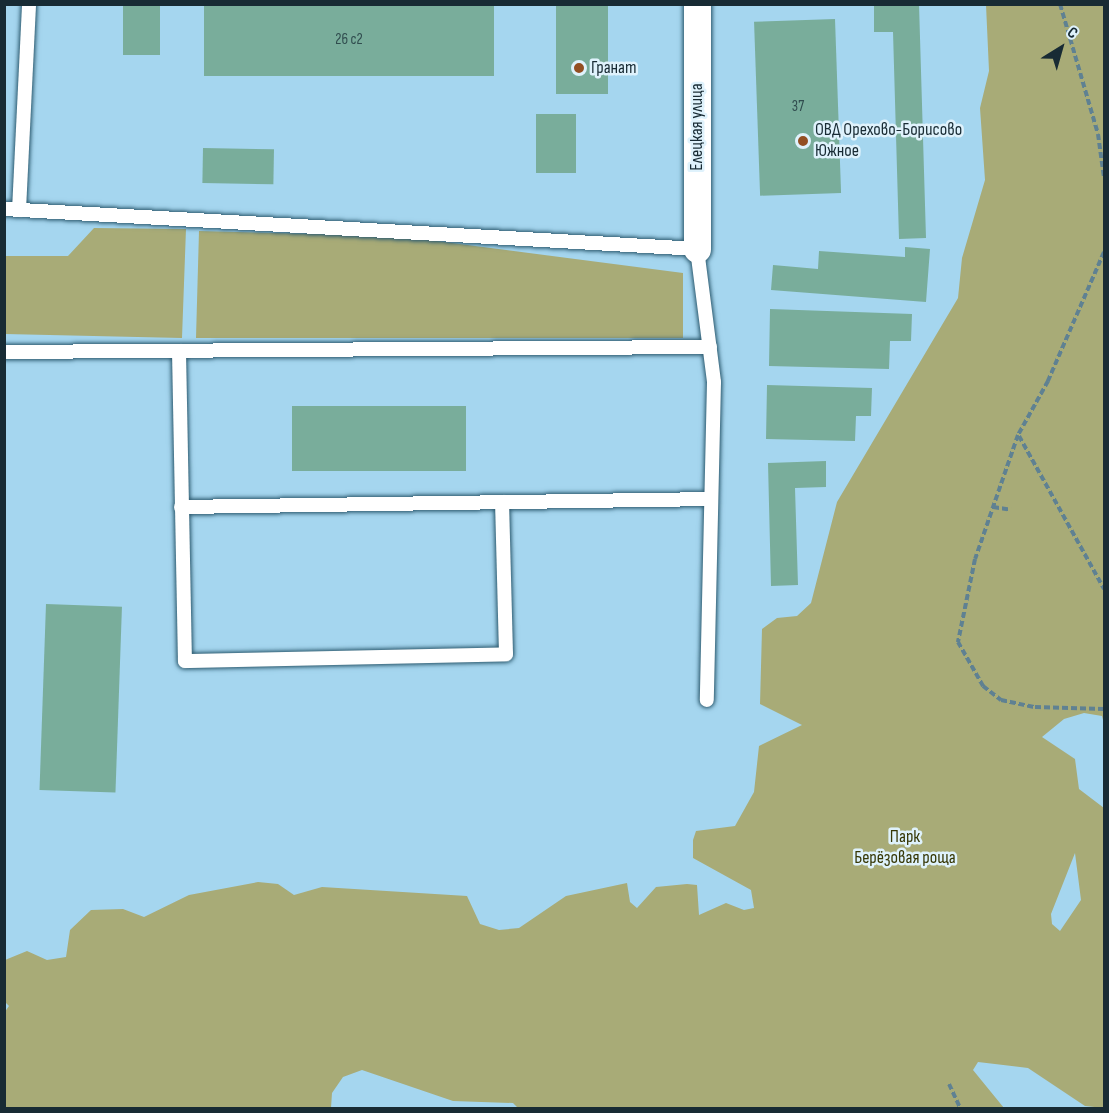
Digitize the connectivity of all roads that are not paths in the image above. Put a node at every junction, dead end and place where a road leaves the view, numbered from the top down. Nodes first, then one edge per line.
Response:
1 (29, 4) edge
2 (697, 4) edge
3 (4, 209) edge
4 (20, 210) junction
5 (697, 249) junction
6 (710, 347) junction
7 (179, 351) junction
8 (4, 352) edge
9 (711, 499) junction
10 (502, 502) junction
11 (181, 507) junction
12 (707, 700) dead end

1 - 4 lane
2 - 5 street, Елецкая улица
3 - 4 lane
4 - 5 lane
5 - 6 lane
6 - 7 lane
6 - 9 lane
7 - 8 lane
7 - 11 lane
9 - 10 lane
9 - 12 lane
10 - 11 lane
10 - 11 lane

